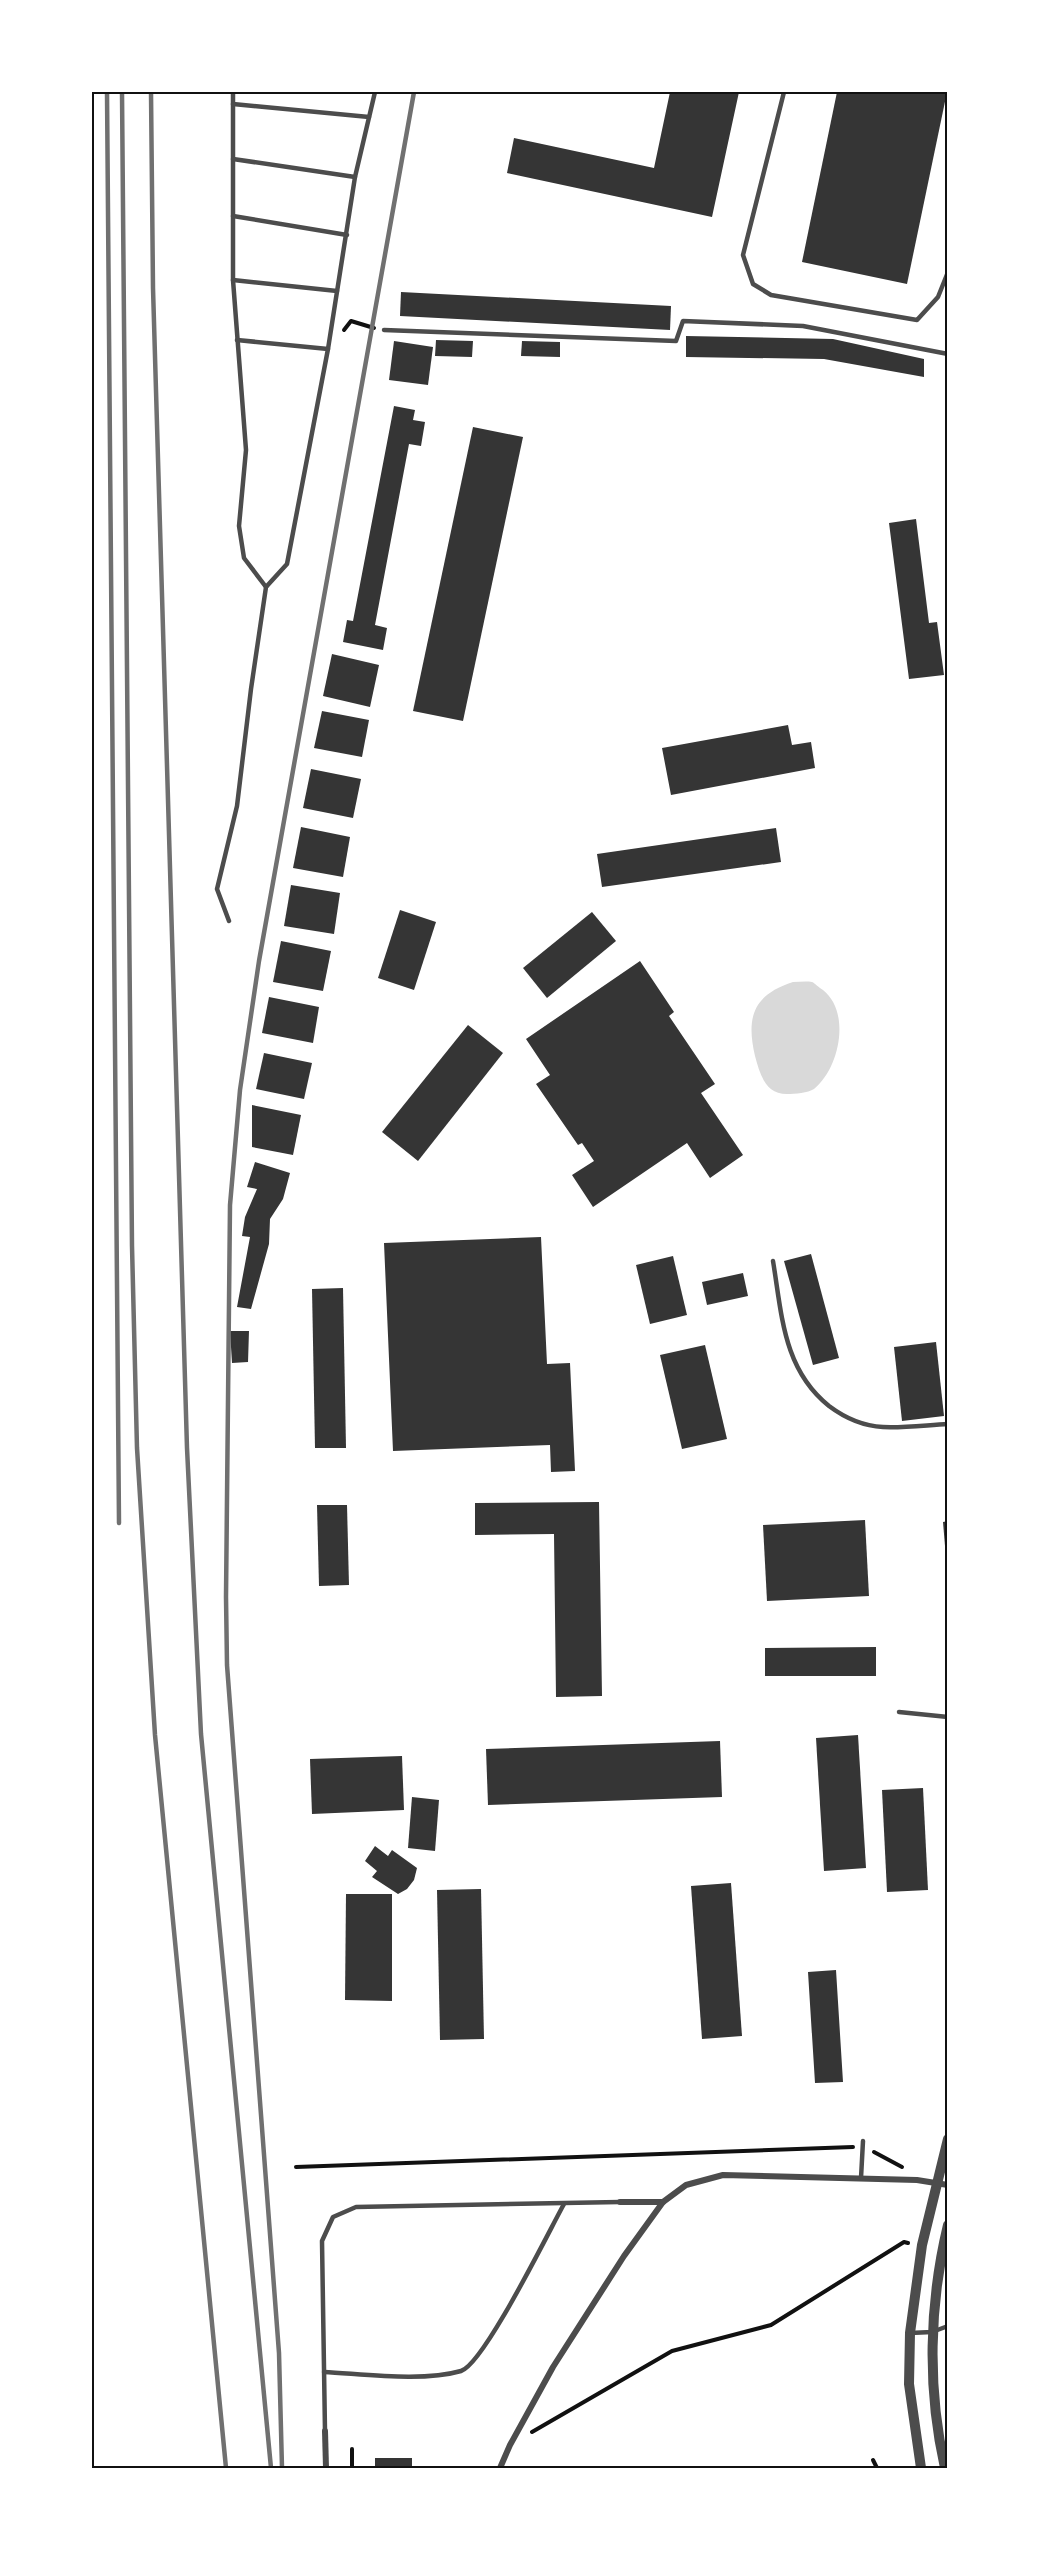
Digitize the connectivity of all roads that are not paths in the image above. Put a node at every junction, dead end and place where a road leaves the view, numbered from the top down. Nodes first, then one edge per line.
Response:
1 (233, 92) edge
2 (375, 92) edge
3 (784, 92) edge
4 (233, 104) junction
5 (369, 117) junction
6 (233, 159) junction
7 (355, 177) junction
8 (233, 216) junction
9 (347, 235) junction
10 (948, 272) edge
11 (233, 280) junction
12 (337, 291) junction
13 (384, 330) road end
14 (237, 340) junction
15 (328, 349) junction
16 (948, 354) edge
17 (266, 587) junction
18 (229, 921) dead end
19 (773, 1261) dead end
20 (948, 1424) edge
21 (899, 1712) dead end
22 (948, 1717) edge
23 (948, 2139) edge
24 (863, 2144) road end
25 (861, 2178) junction
26 (935, 2182) junction
27 (948, 2185) edge
28 (620, 2202) joint
29 (663, 2202) junction
30 (564, 2204) junction
31 (948, 2224) edge
32 (948, 2326) edge
33 (932, 2332) junction
34 (910, 2333) junction
35 (324, 2372) junction
36 (325, 2431) joint
37 (326, 2469) edge
38 (500, 2469) edge
39 (921, 2469) edge
40 (945, 2469) edge

1 - 4 lane
2 - 5 lane
3 - 10 lane
4 - 5 lane
4 - 6 lane
5 - 7 lane
6 - 7 lane
6 - 8 lane
7 - 9 lane
8 - 9 lane
8 - 11 lane
9 - 12 lane
11 - 12 lane
11 - 14 lane
12 - 15 lane
13 - 16 lane
14 - 15 lane
14 - 17 lane
15 - 17 lane
17 - 18 lane
19 - 20 lane
21 - 22 lane
23 - 26 street
24 - 25 lane
25 - 26 street
25 - 29 street
26 - 27 street
26 - 34 street
28 - 29 street
28 - 30 lane
29 - 38 street
30 - 35 lane
30 - 35 lane
31 - 33 street
32 - 33 lane
33 - 34 lane
33 - 40 street
34 - 39 street
35 - 36 lane
36 - 37 street

